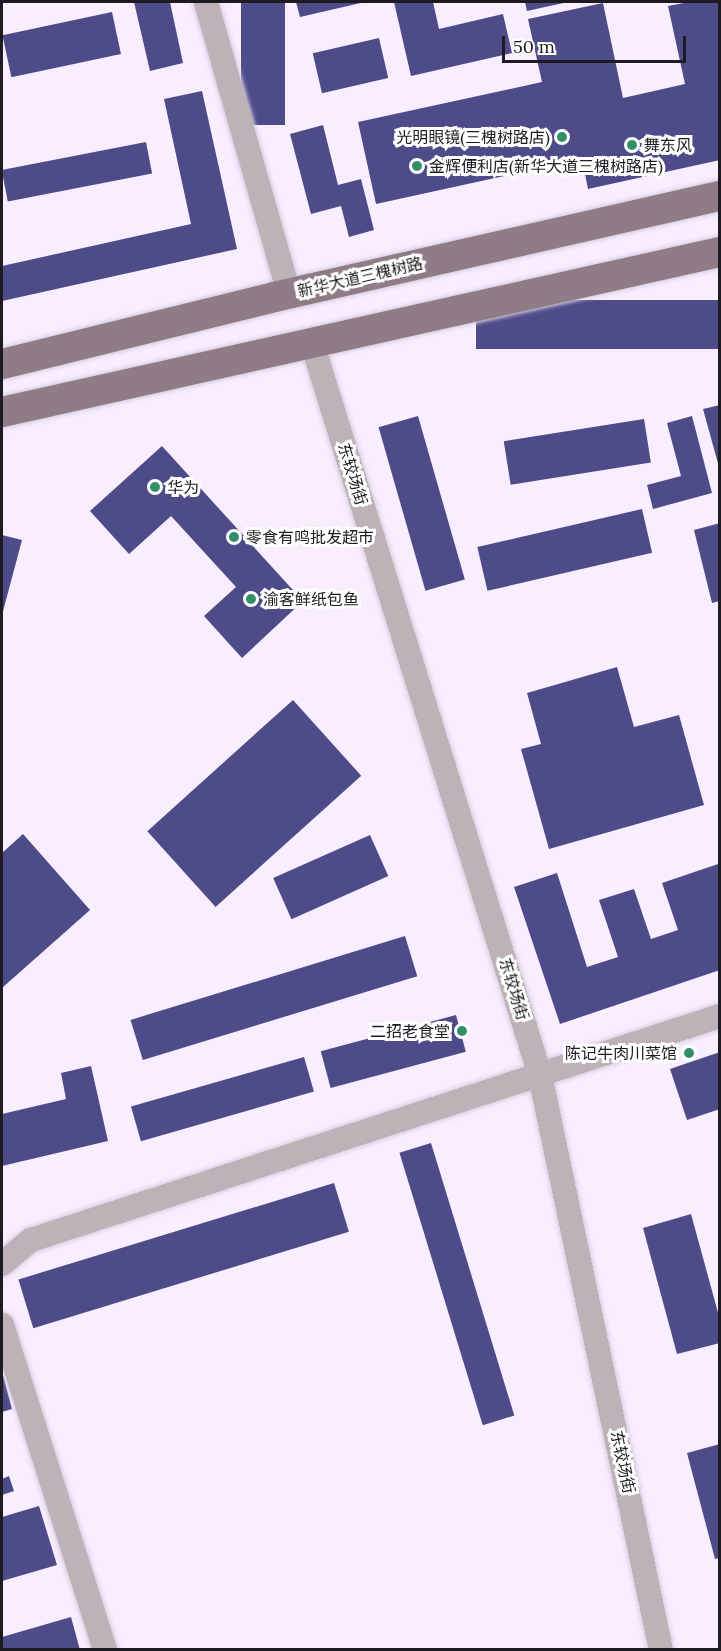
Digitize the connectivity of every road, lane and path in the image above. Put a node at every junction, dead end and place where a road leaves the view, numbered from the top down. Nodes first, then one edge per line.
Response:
1 (206, 2) edge
2 (720, 196) edge
3 (720, 252) edge
4 (289, 293) junction
5 (312, 342) junction
6 (2, 364) edge
7 (2, 412) edge
8 (720, 1016) edge
9 (540, 1075) junction
10 (2, 1264) edge
11 (2, 1325) edge
12 (659, 1649) edge
13 (105, 1650) edge

1 - 4 street
2 - 4 main road, 新华大道三槐树路
3 - 5 main road
4 - 6 main road, 新华大道三槐树路
5 - 7 main road
5 - 9 street, 东较场街
8 - 9 street
9 - 10 street
9 - 12 street, 东较场街
11 - 13 street

